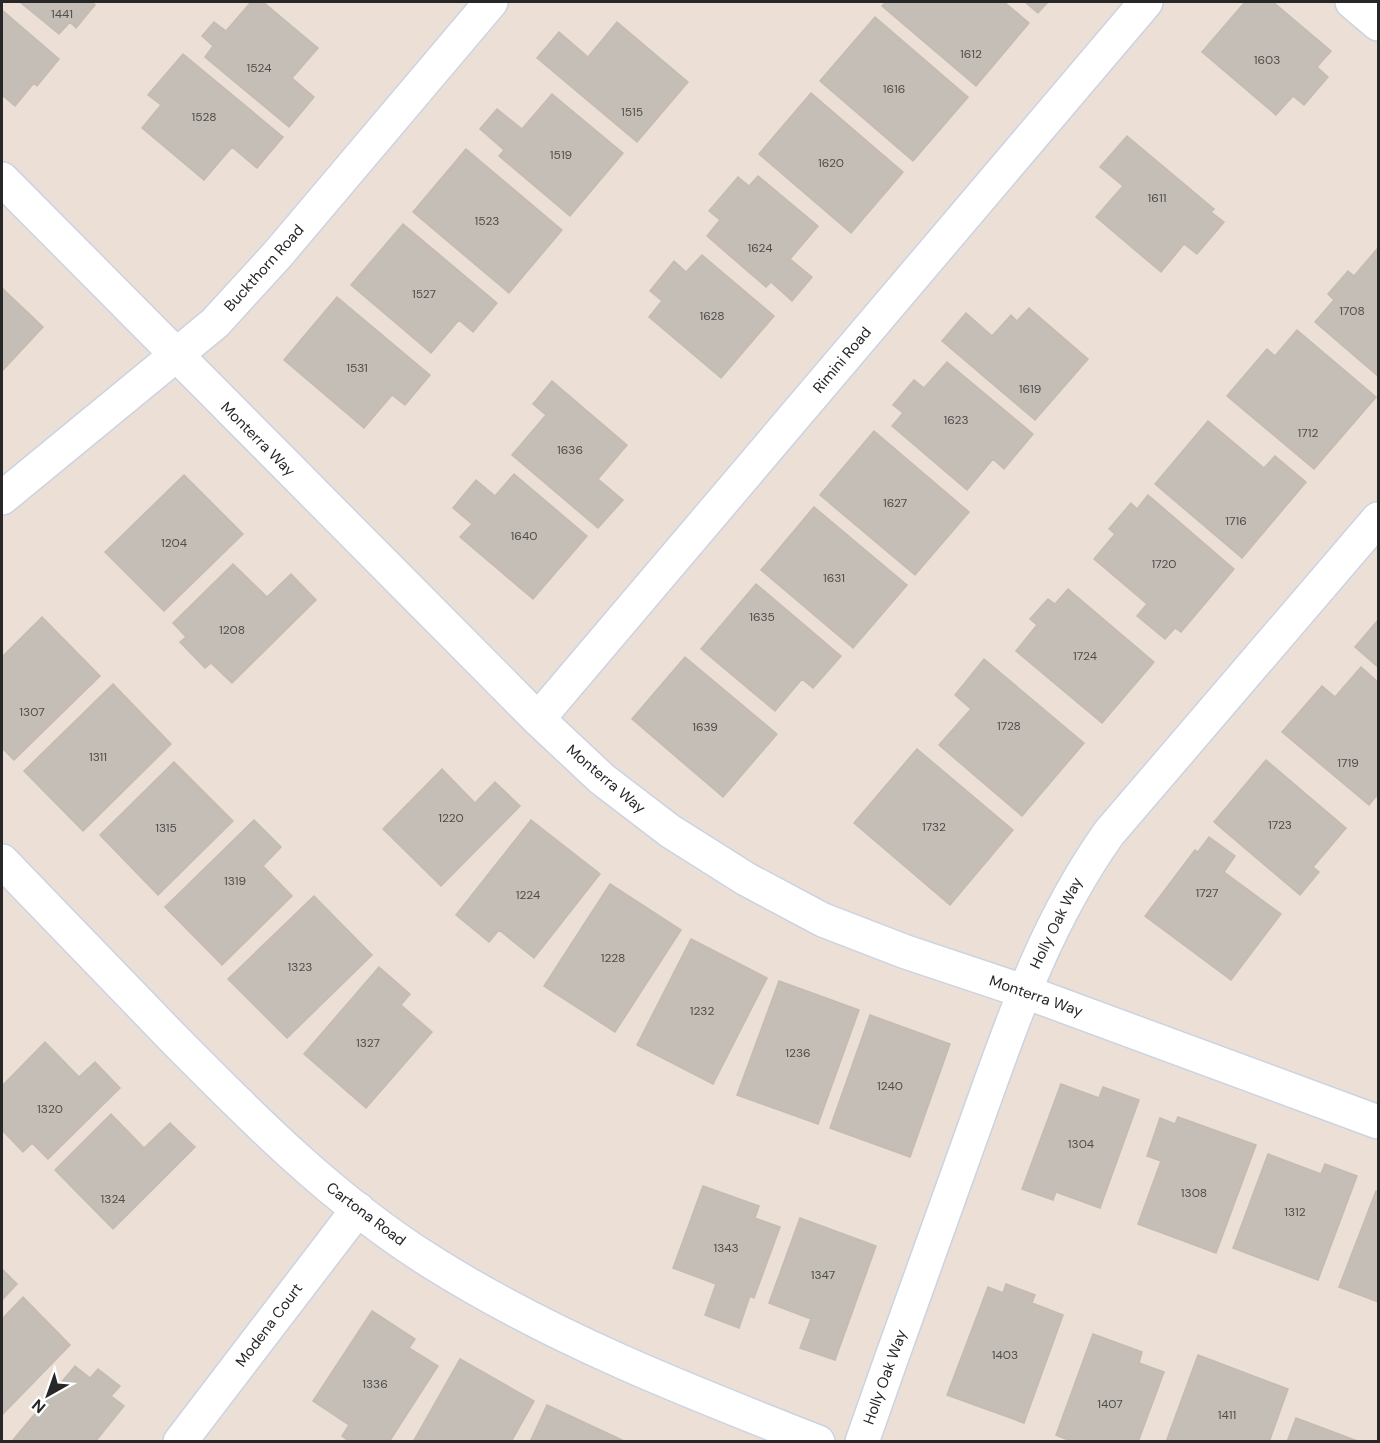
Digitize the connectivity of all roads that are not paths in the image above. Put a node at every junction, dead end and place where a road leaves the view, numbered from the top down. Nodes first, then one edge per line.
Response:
1 (491, 2) edge
2 (1146, 2) edge
3 (1352, 2) edge
4 (1378, 24) edge
5 (2, 179) edge
6 (176, 357) junction
7 (2, 498) edge
8 (1378, 519) edge
9 (538, 719) junction
10 (2, 861) edge
11 (1023, 991) junction
12 (1378, 1122) edge
13 (358, 1209) junction
14 (180, 1442) edge
15 (818, 1442) edge
16 (862, 1442) edge

1 - 6 street, Buckthorn Road
2 - 9 street, Rimini Road
3 - 4 street
5 - 6 street, Monterra Way
6 - 7 street, Buckthorn Road
6 - 9 street, Monterra Way
8 - 11 street, Holly Oak Way
9 - 11 street, Monterra Way
10 - 13 street, Cartona Road
11 - 12 street, Monterra Way
11 - 16 street, Holly Oak Way
13 - 14 street, Modena Court
13 - 15 street, Cartona Road

